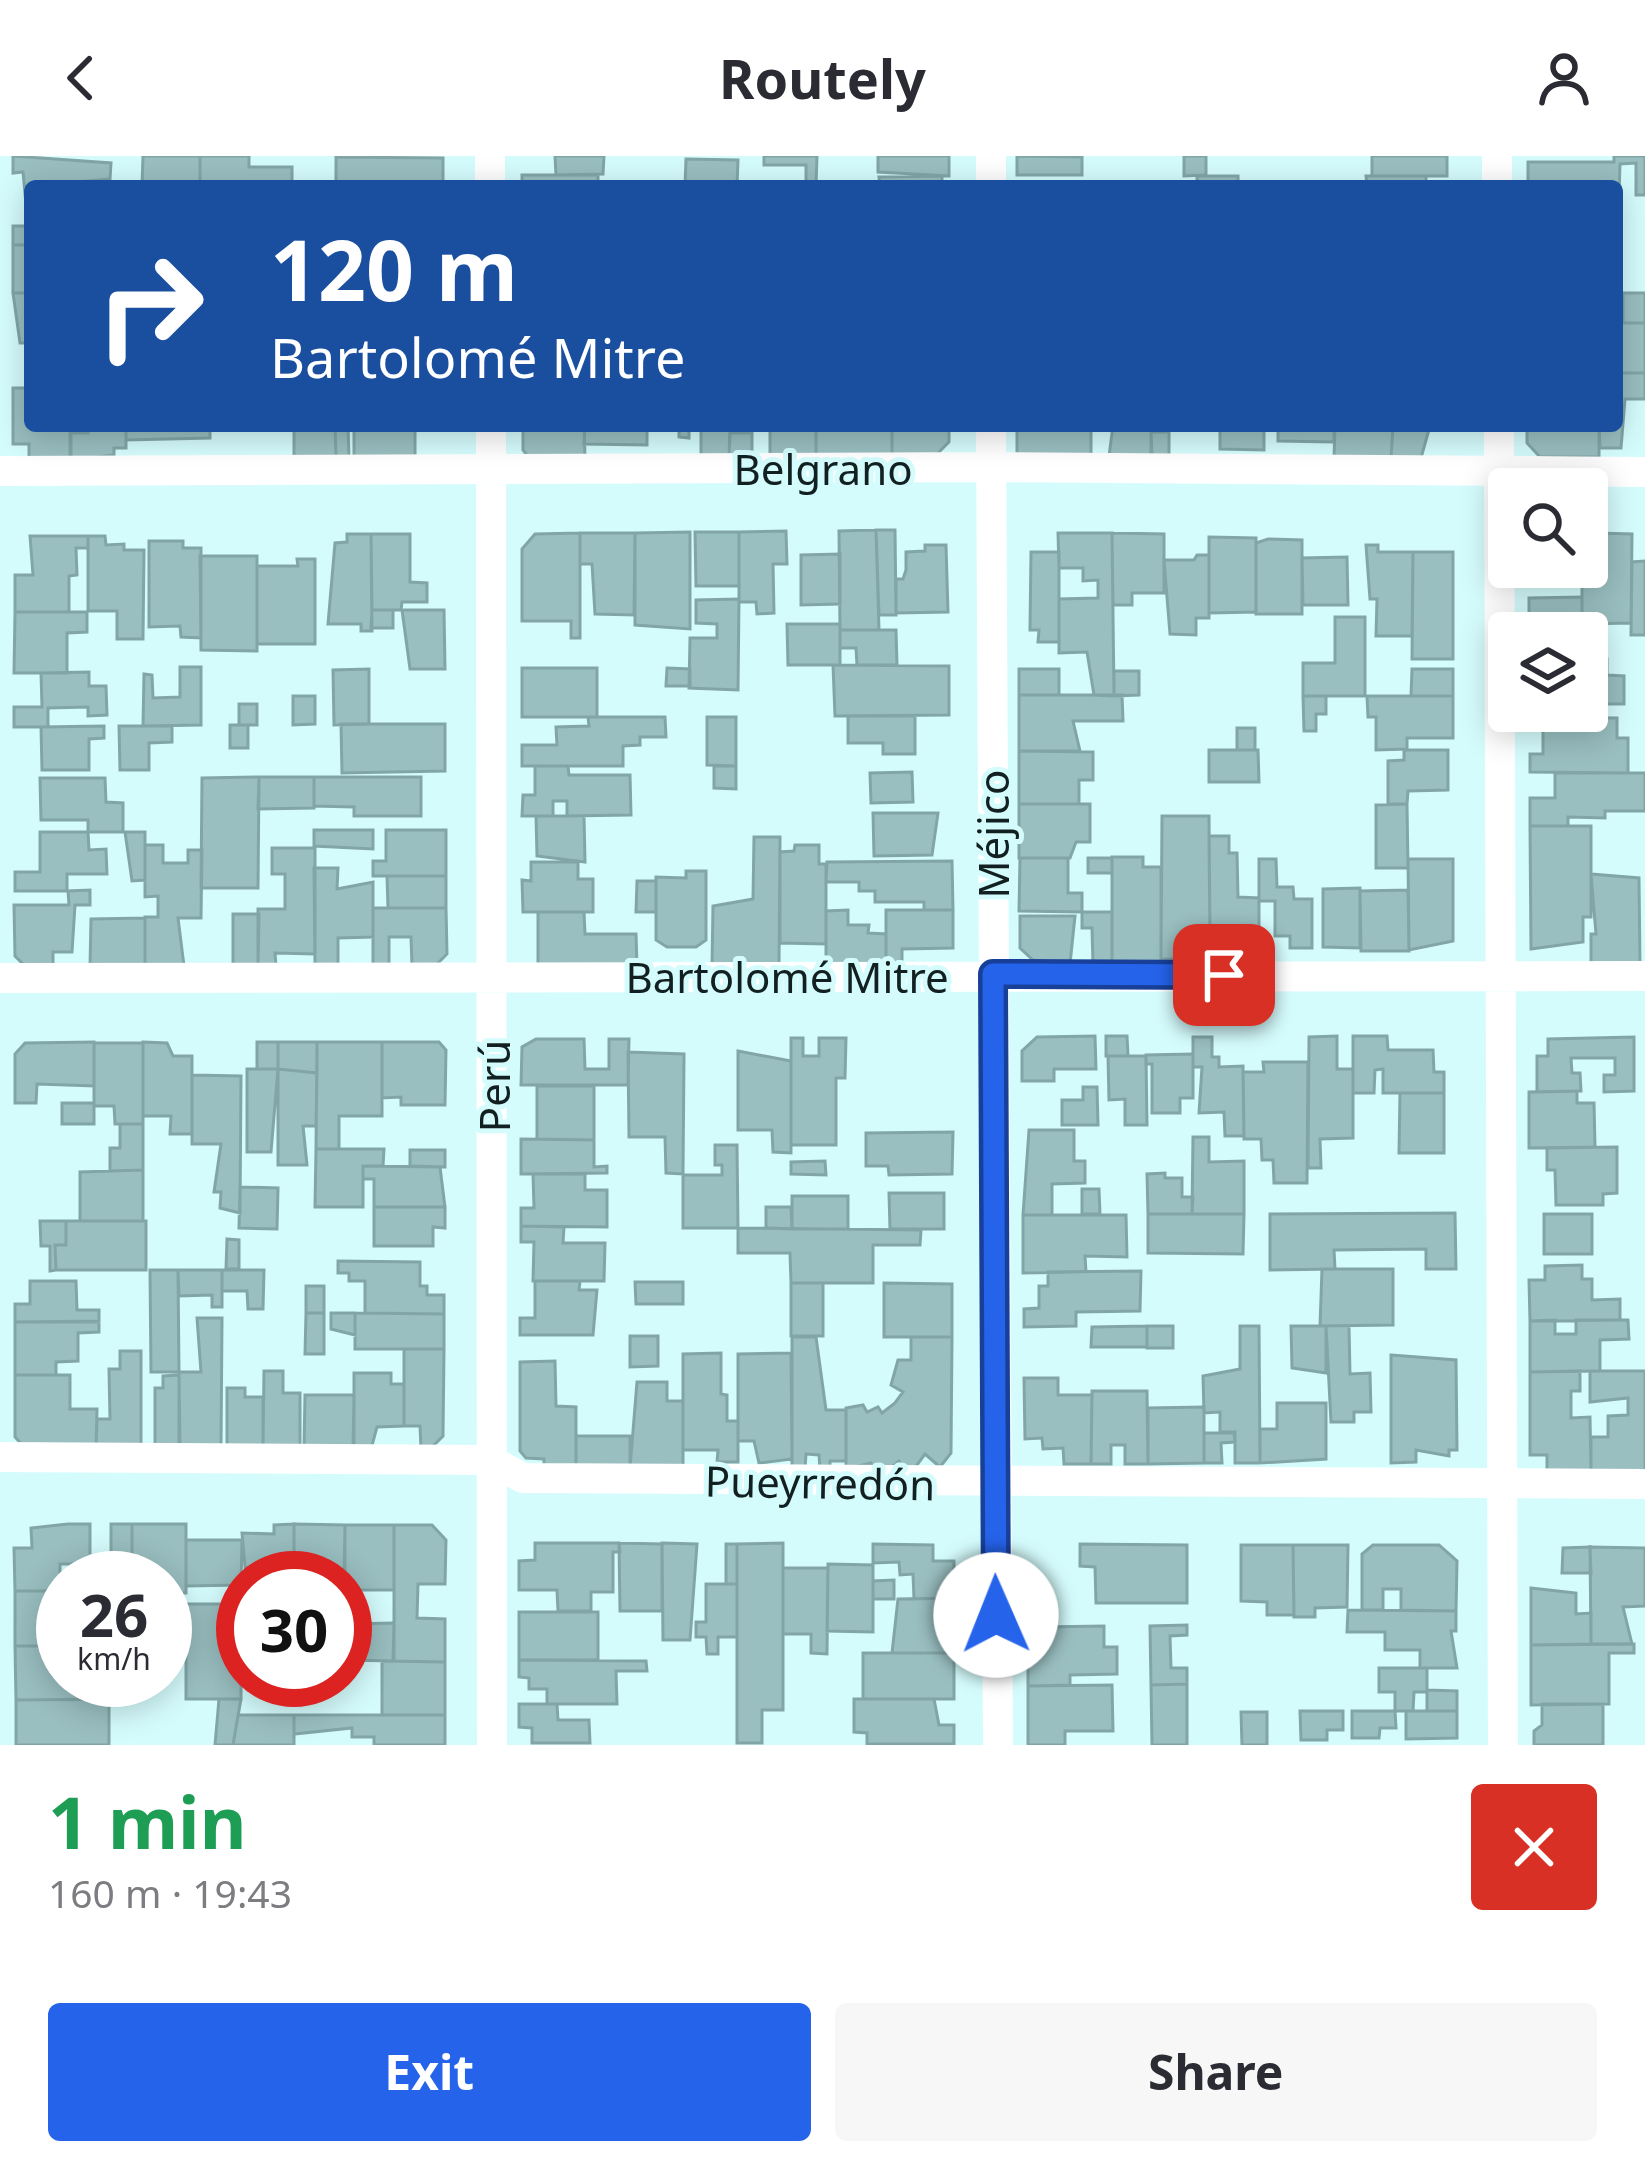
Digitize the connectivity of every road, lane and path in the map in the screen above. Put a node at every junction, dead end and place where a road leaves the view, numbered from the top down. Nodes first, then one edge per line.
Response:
1 (491, 432) edge
2 (991, 432) edge
3 (1499, 432) edge
4 (991, 467) junction
5 (1499, 468) edge
6 (491, 469) junction
7 (0, 471) edge
8 (1488, 472) edge
9 (1608, 472) edge
10 (1645, 472) edge
11 (1499, 588) edge
12 (993, 974) junction
13 (1501, 976) junction
14 (1645, 976) edge
15 (0, 978) edge
16 (493, 978) junction
17 (0, 1457) edge
18 (490, 1460) junction
19 (994, 1484) junction
20 (1645, 1484) edge
21 (1501, 1485) junction
22 (492, 1745) edge
23 (998, 1745) edge
24 (1503, 1745) edge

1 - 6 street, Perú
2 - 4 street, Méjico
3 - 5 street
4 - 6 street, Belgrano
4 - 8 street, Belgrano
4 - 12 street, Méjico
6 - 7 street, Belgrano
6 - 16 street, Perú
9 - 10 street, Belgrano
11 - 13 street
12 - 13 street, Bartolomé Mitre
12 - 16 street, Bartolomé Mitre
12 - 19 street, Méjico
13 - 14 street, Bartolomé Mitre
13 - 21 street
15 - 16 street, Bartolomé Mitre
16 - 18 street, Perú
17 - 18 street, Pueyrredón
18 - 19 street, Pueyrredón
18 - 22 street, Perú
19 - 21 street, Pueyrredón
19 - 23 street, Méjico
20 - 21 street, Pueyrredón
21 - 24 street

